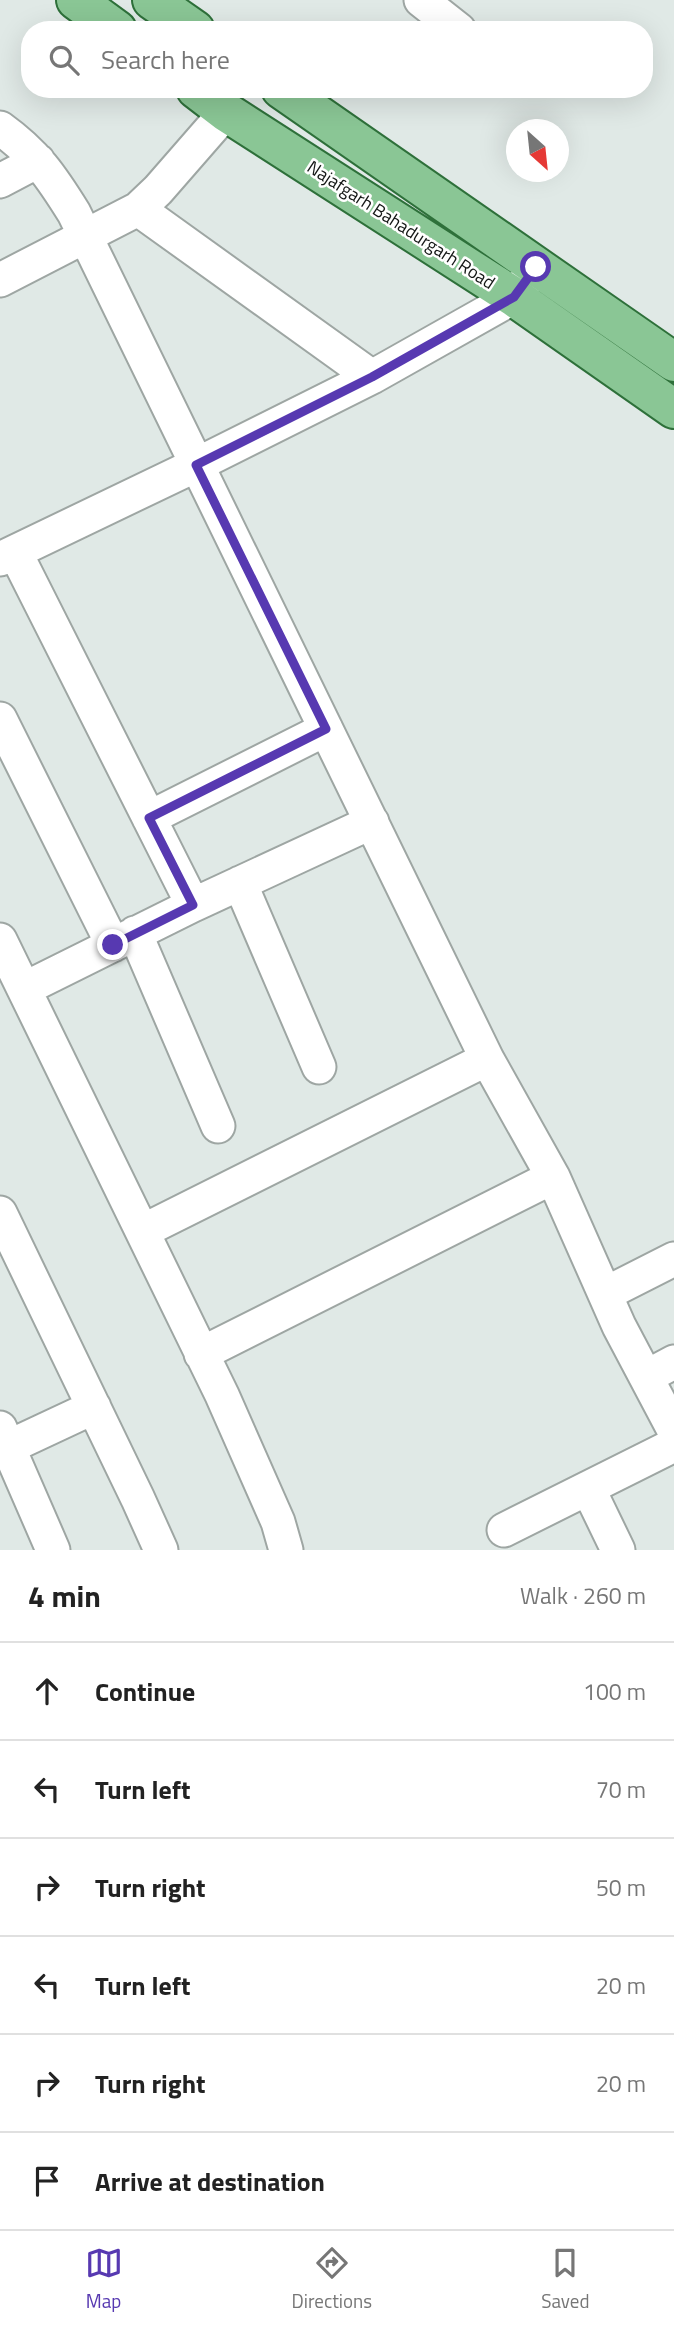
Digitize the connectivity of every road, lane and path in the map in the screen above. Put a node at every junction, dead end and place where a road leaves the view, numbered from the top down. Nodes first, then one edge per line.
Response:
1 (152, 0) edge
2 (421, 0) edge
3 (85, 2) edge
4 (107, 21) edge
5 (182, 21) edge
6 (447, 21) edge
7 (294, 98) edge
8 (211, 100) edge
9 (0, 128) edge
10 (38, 161) junction
11 (0, 181) edge
12 (138, 209) junction
13 (85, 237) junction
14 (536, 267) junction
15 (0, 280) edge
16 (514, 297) junction
17 (674, 362) edge
18 (372, 377) junction
19 (674, 409) edge
20 (196, 465) junction
21 (8, 556) edge
22 (0, 719) edge
23 (326, 729) junction
24 (149, 818) junction
25 (372, 822) junction
26 (240, 883) junction
27 (193, 905) junction
28 (124, 939) junction
29 (0, 940) edge
30 (24, 989) junction
31 (487, 1059) junction
32 (319, 1067) dead end
33 (218, 1126) dead end
34 (553, 1177) junction
35 (0, 1213) edge
36 (143, 1231) junction
37 (674, 1259) edge
38 (605, 1293) junction
39 (201, 1354) junction
40 (660, 1370) edge
41 (94, 1407) junction
42 (674, 1430) edge
43 (3, 1442) edge
44 (674, 1446) edge
45 (588, 1488) junction
46 (504, 1530) dead end
47 (53, 1550) edge
48 (160, 1550) edge
49 (286, 1550) edge
50 (618, 1550) edge

1 - 5 main road
2 - 6 street
3 - 4 main road
7 - 14 main road
8 - 12 street
8 - 16 main road, Najafgarh Bahadurgarh Road
9 - 10 street
10 - 11 street
10 - 13 street
12 - 13 street
12 - 18 street
13 - 15 street
13 - 20 street
14 - 16 street
14 - 17 main road
16 - 18 street
16 - 19 main road, Najafgarh Bahadurgarh Road
18 - 20 street
20 - 21 street
20 - 23 street
21 - 24 street
22 - 28 street
23 - 24 street
23 - 25 street
24 - 27 street
25 - 26 street
25 - 31 street
26 - 27 street
26 - 32 street
27 - 28 street
28 - 30 street
28 - 33 street
29 - 30 street
30 - 36 street
31 - 34 street
31 - 36 street
34 - 38 street
34 - 39 street
35 - 41 street
36 - 39 street
37 - 38 street
38 - 40 street
39 - 49 street
40 - 42 street
41 - 43 street
41 - 48 street
43 - 47 street
44 - 45 street
45 - 46 street
45 - 50 street

